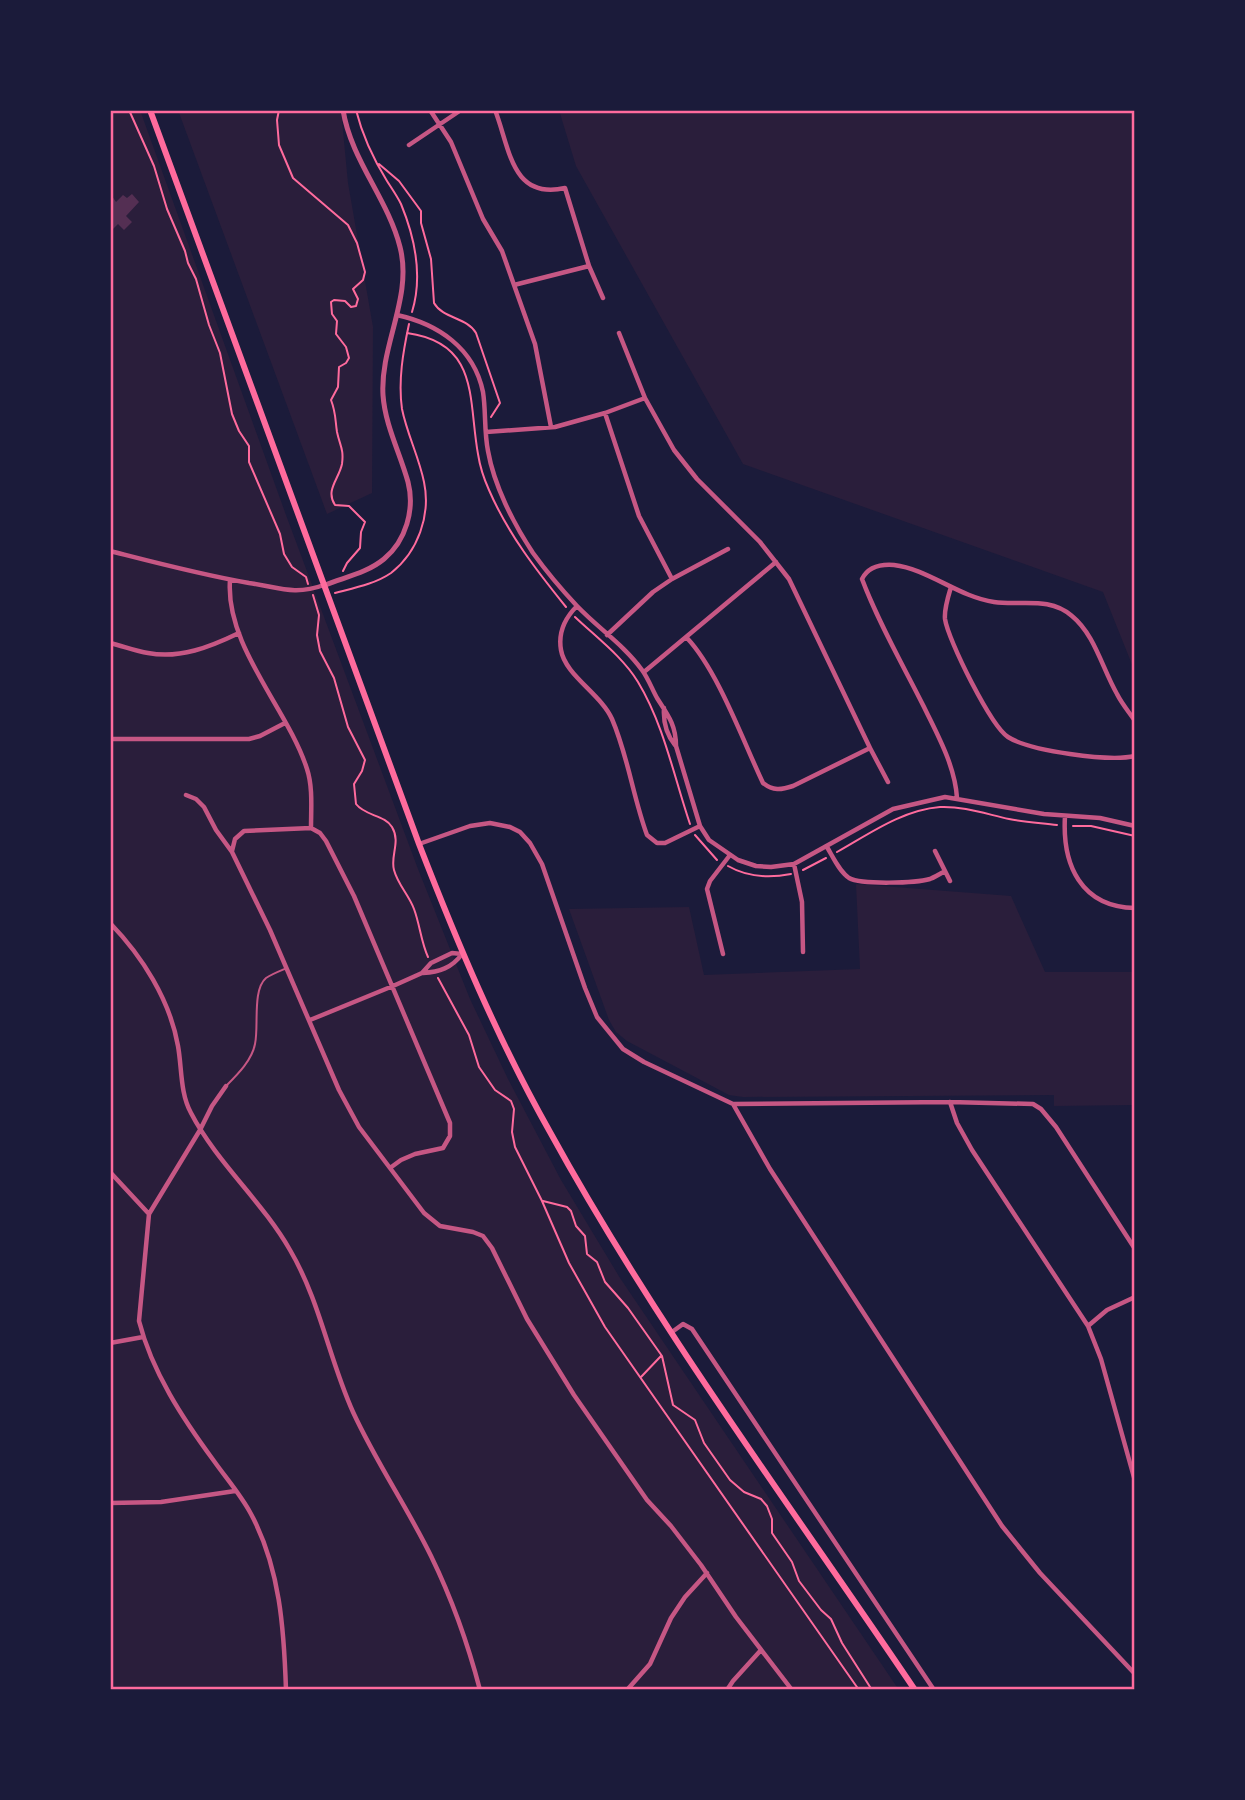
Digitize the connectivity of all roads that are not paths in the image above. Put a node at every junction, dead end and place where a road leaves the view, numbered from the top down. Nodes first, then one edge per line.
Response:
1 (150, 110) edge
2 (343, 110) edge
3 (430, 110) edge
4 (461, 110) edge
5 (495, 110) edge
6 (440, 124) junction
7 (410, 145) dead end
8 (589, 266) junction
9 (514, 285) junction
10 (603, 298) dead end
11 (397, 315) junction
12 (619, 333) dead end
13 (645, 398) junction
14 (605, 412) junction
15 (551, 427) junction
16 (486, 432) junction
17 (728, 549) dead end
18 (110, 551) edge
19 (776, 562) junction
20 (672, 579) junction
21 (230, 580) junction
22 (325, 585) junction
23 (951, 587) junction
24 (577, 606) junction
25 (239, 633) junction
26 (607, 635) junction
27 (687, 638) junction
28 (110, 643) edge
29 (644, 672) junction
30 (1135, 721) edge
31 (285, 723) junction
32 (110, 739) edge
33 (870, 748) junction
34 (1135, 756) edge
35 (888, 782) dead end
36 (186, 795) dead end
37 (957, 798) junction
38 (1065, 816) junction
39 (701, 826) junction
40 (1135, 826) edge
41 (311, 828) junction
42 (419, 844) junction
43 (827, 846) junction
44 (935, 851) dead end
45 (232, 852) junction
46 (730, 855) junction
47 (794, 864) junction
48 (945, 871) junction
49 (950, 881) dead end
50 (1135, 908) edge
51 (110, 923) edge
52 (803, 952) dead end
53 (462, 954) junction
54 (723, 954) dead end
55 (288, 968) junction
56 (422, 973) junction
57 (393, 986) junction
58 (310, 1020) junction
59 (226, 1086) joint
60 (950, 1102) junction
61 (733, 1104) junction
62 (200, 1130) junction
63 (390, 1168) junction
64 (110, 1172) edge
65 (149, 1214) junction
66 (1135, 1249) edge
67 (1135, 1297) edge
68 (1088, 1326) junction
69 (672, 1332) junction
70 (143, 1337) junction
71 (110, 1343) edge
72 (1135, 1482) edge
73 (235, 1491) junction
74 (110, 1503) edge
75 (707, 1573) junction
76 (761, 1650) junction
77 (1135, 1674) edge
78 (286, 1690) edge
79 (480, 1690) edge
80 (627, 1690) edge
81 (727, 1690) edge
82 (792, 1690) edge
83 (915, 1690) edge
84 (934, 1690) edge

1 - 22 main road
2 - 11 street
3 - 6 street
4 - 6 street
5 - 8 street
6 - 7 street
6 - 9 street
8 - 9 street
8 - 10 street
9 - 15 street
11 - 16 street
11 - 22 street
12 - 13 street
13 - 14 street
13 - 19 street
14 - 15 street
14 - 20 street
15 - 16 street
16 - 24 street
17 - 20 street
18 - 21 street
19 - 27 street
19 - 33 street
20 - 26 street
21 - 22 street
21 - 25 street
22 - 42 main road
23 - 30 street
23 - 34 street
23 - 37 street
24 - 26 street
24 - 39 street
25 - 28 street
25 - 31 street
26 - 29 street
27 - 29 street
27 - 33 street
29 - 39 street
31 - 32 street
31 - 41 street
33 - 35 street
36 - 45 street
37 - 38 street
37 - 43 street
38 - 40 street
38 - 50 street
39 - 46 street
41 - 45 street
41 - 57 street
42 - 53 main road
42 - 61 street
43 - 47 street
43 - 48 street
44 - 48 street
45 - 55 street
46 - 47 street
46 - 54 street
47 - 52 street
48 - 49 street
51 - 62 street
53 - 56 street
53 - 56 street
53 - 69 main road
55 - 58 street
55 - 59 lane
56 - 57 street
57 - 58 street
57 - 63 street
58 - 63 street
59 - 62 street
60 - 61 street
60 - 66 street
60 - 68 street
61 - 77 street
62 - 65 street
62 - 79 street
63 - 75 street
64 - 65 street
65 - 70 street
67 - 68 street
68 - 72 street
69 - 83 main road
69 - 84 street
70 - 71 street
70 - 73 street
73 - 74 street
73 - 78 street
75 - 76 street
75 - 80 street
76 - 81 street
76 - 82 street

